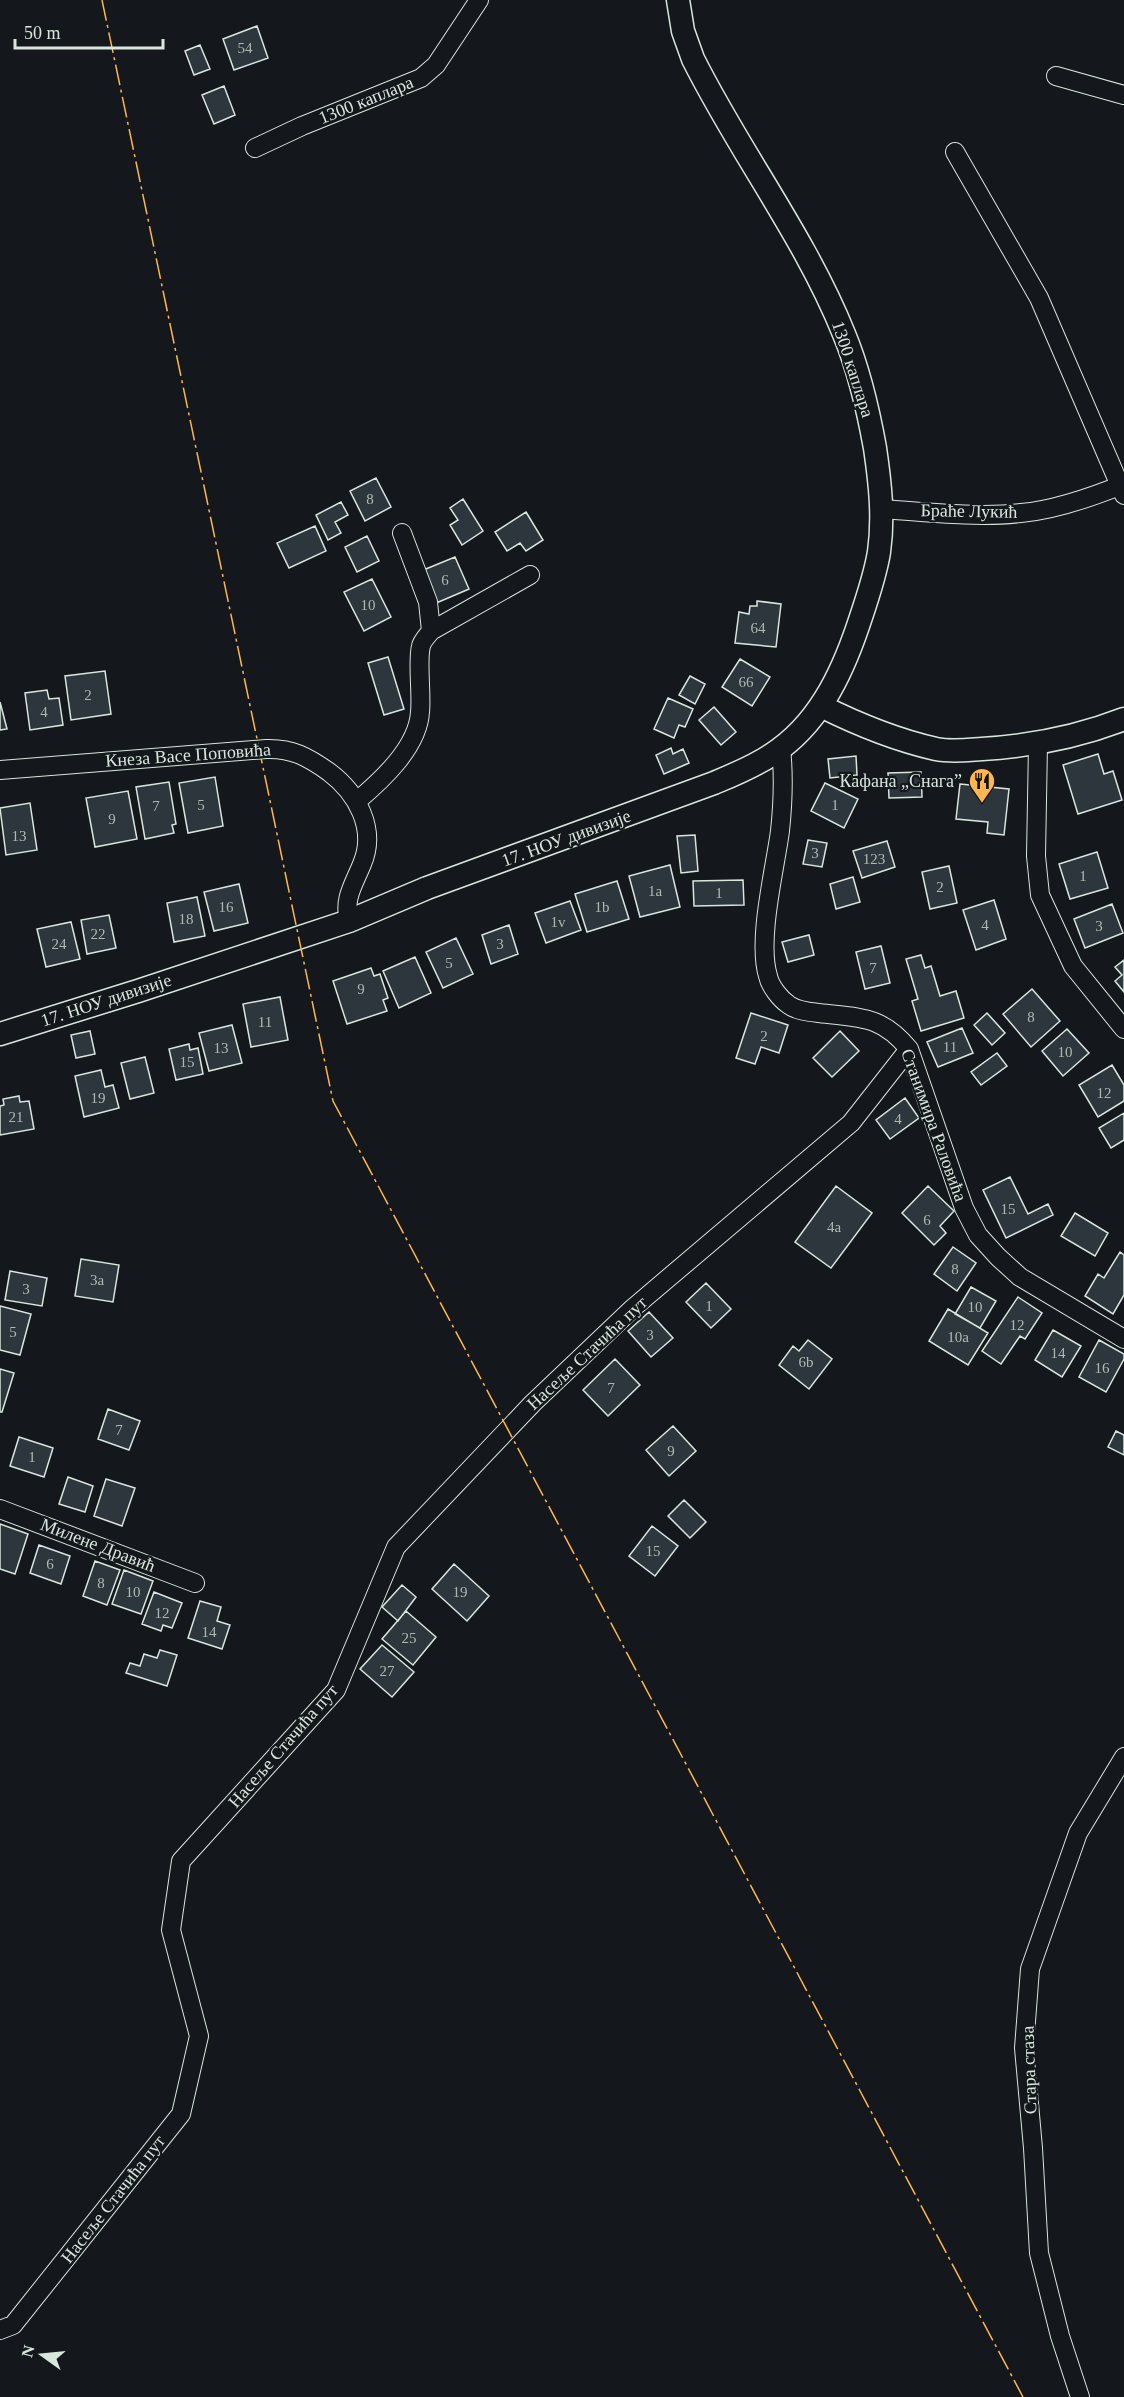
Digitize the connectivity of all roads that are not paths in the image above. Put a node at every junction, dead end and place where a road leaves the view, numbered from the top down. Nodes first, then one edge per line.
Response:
1 (479, 0) edge
2 (678, 0) edge
3 (1056, 76) dead end
4 (1124, 95) edge
5 (255, 148) dead end
6 (955, 152) dead end
7 (1123, 488) edge
8 (882, 509) junction
9 (402, 533) dead end
10 (530, 574) dead end
11 (431, 631) junction
12 (821, 706) junction
13 (1124, 719) edge
14 (1038, 744) junction
15 (781, 748) junction
16 (0, 770) edge
17 (357, 801) junction
18 (349, 921) junction
19 (1124, 1029) edge
20 (0, 1034) edge
21 (909, 1049) junction
22 (1124, 1339) edge
23 (0, 1509) edge
24 (195, 1583) dead end
25 (1124, 1757) edge
26 (0, 2330) edge
27 (1080, 2397) edge

1 - 5 street, 1300 каплара
2 - 8 street, 1300 каплара
3 - 4 street
6 - 7 street
7 - 8 street, Браће Лукић
8 - 12 street, 1300 каплара
9 - 11 street
10 - 11 street
11 - 17 street
12 - 14 street
12 - 15 street, 1300 каплара
13 - 14 street
14 - 19 street
15 - 18 street, 17. НОУ дивизије
15 - 21 street, Станимира Раловића
16 - 17 street, Кнеза Васе Поповића
17 - 18 street
18 - 20 street, 17. НОУ дивизије
21 - 22 street, Станимира Раловића
21 - 26 street, Насеље Стачића пут
23 - 24 street, Милене Дравић
25 - 27 street, Стара стаза

